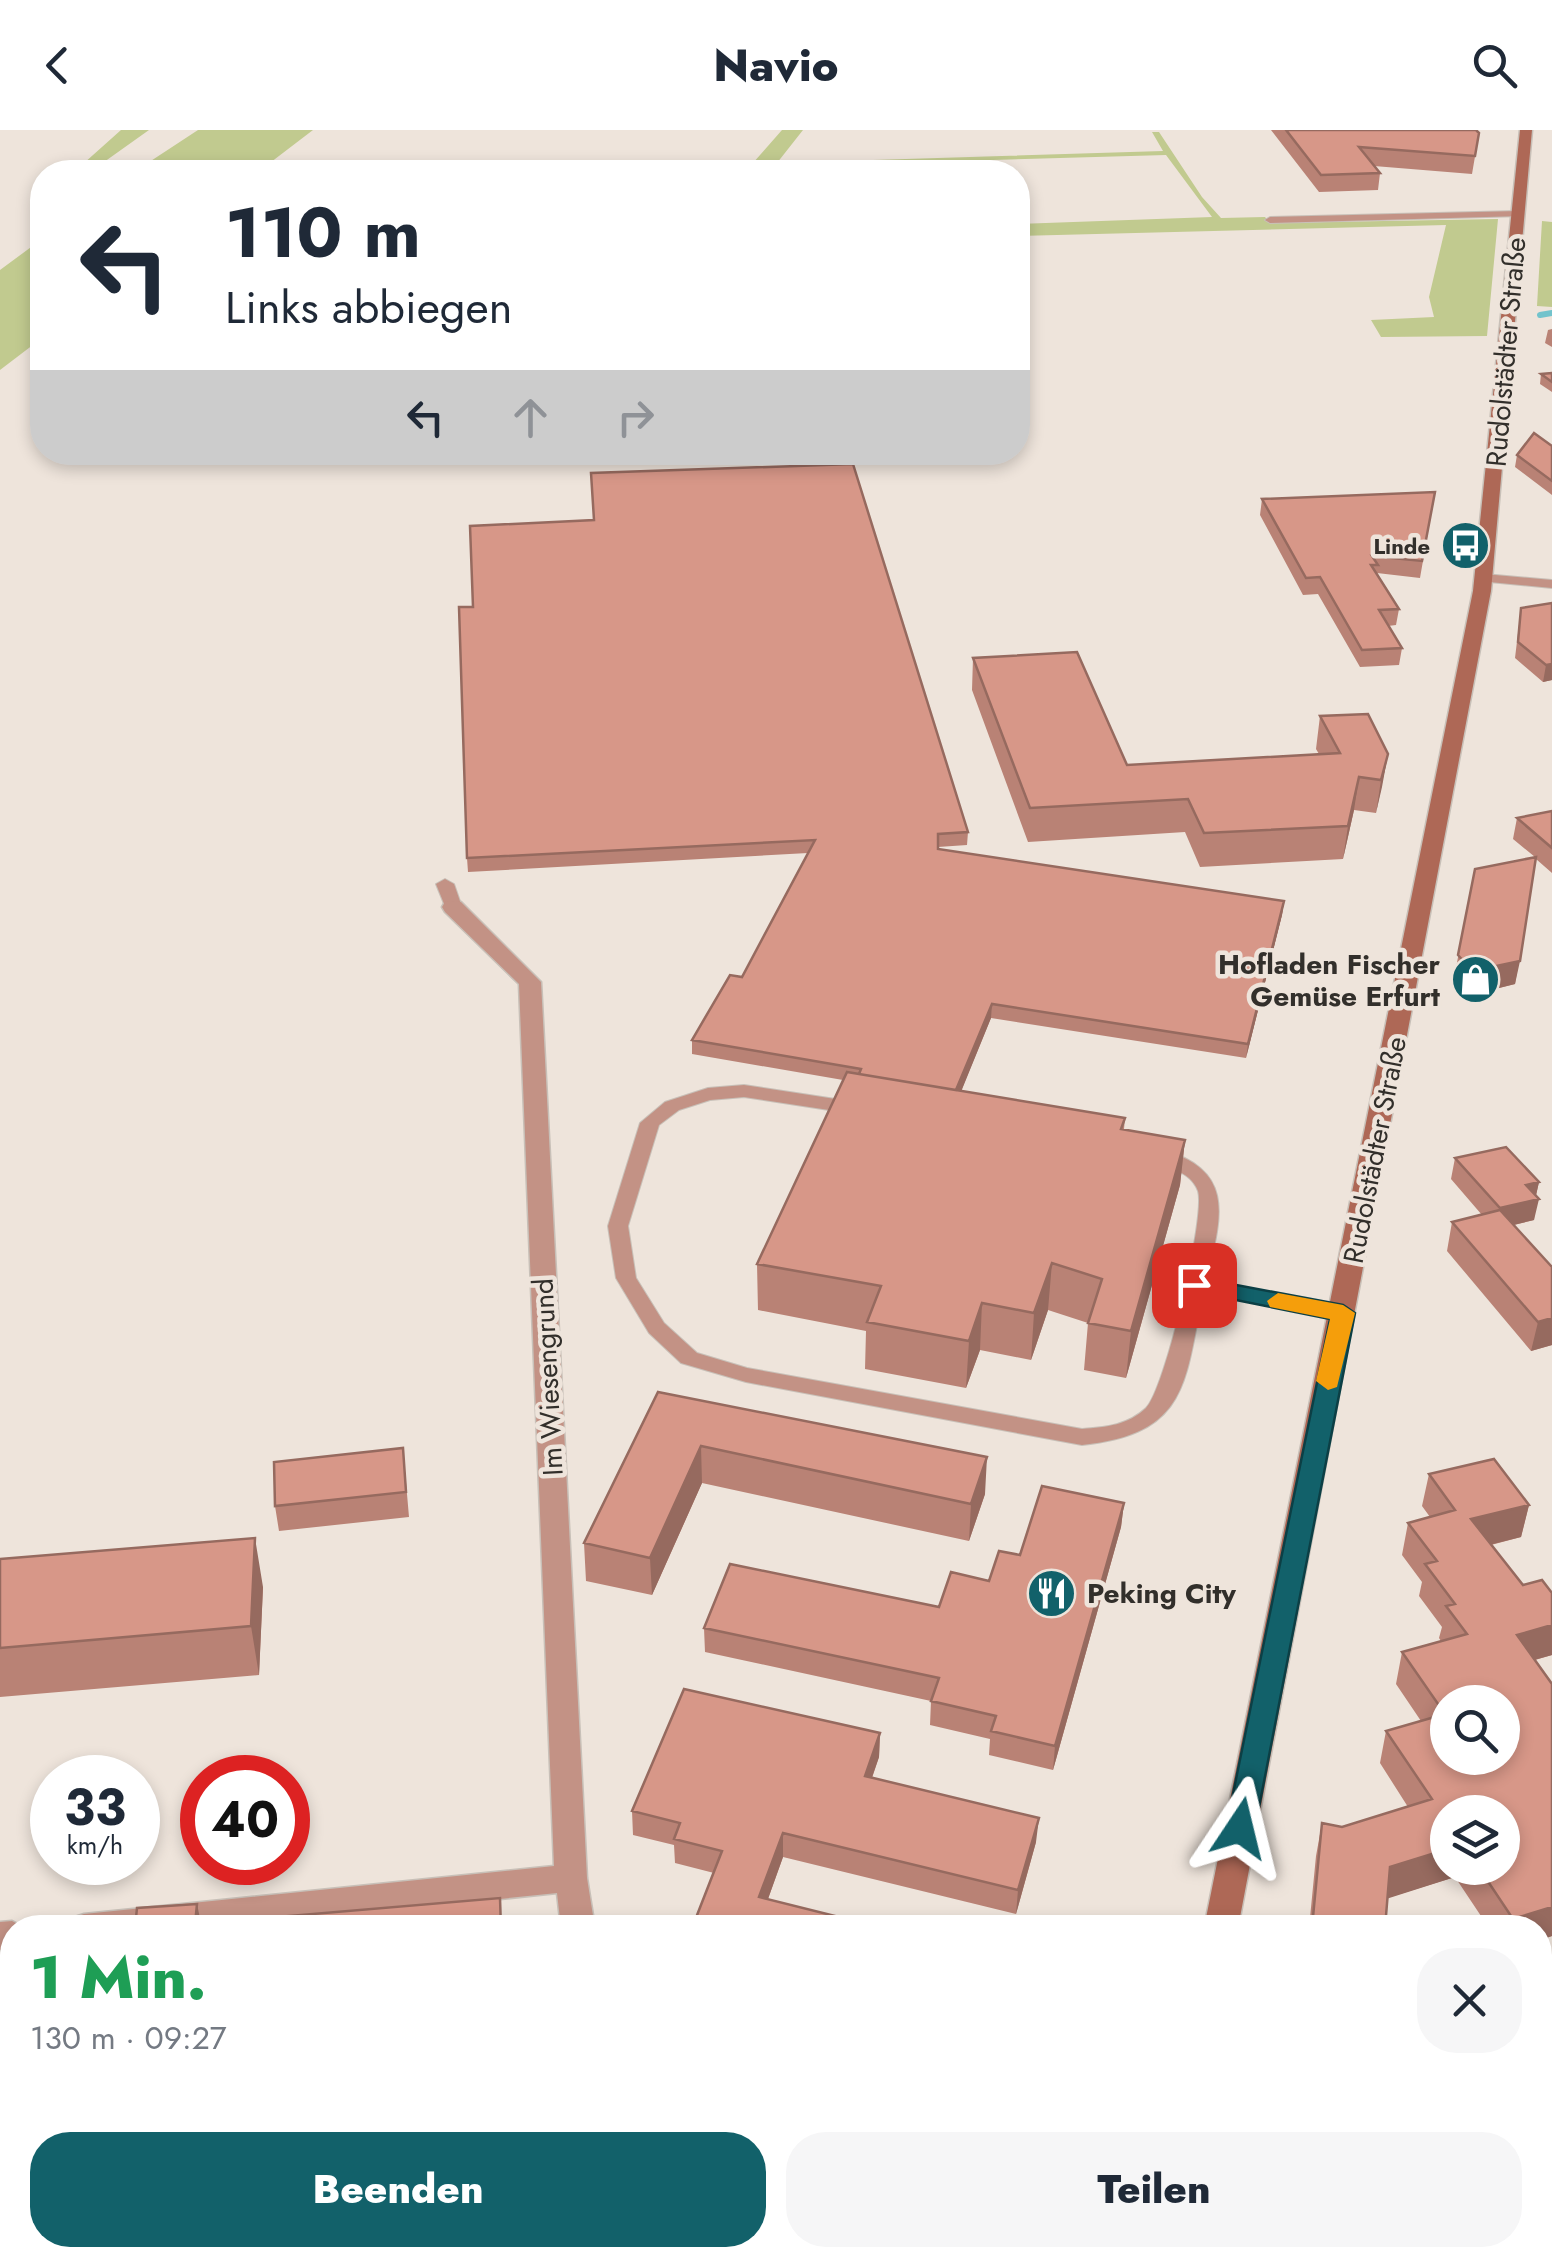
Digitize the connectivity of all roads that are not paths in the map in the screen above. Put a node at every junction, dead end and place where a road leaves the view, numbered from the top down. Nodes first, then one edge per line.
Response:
1 (1526, 130) edge
2 (1518, 214) junction
3 (1270, 220) dead end
4 (1484, 578) junction
5 (1552, 584) edge
6 (449, 896) dead end
7 (879, 1111) edge
8 (1130, 1148) edge
9 (1194, 1285) junction
10 (1343, 1313) junction
11 (570, 1878) junction
12 (210, 1915) edge
13 (576, 1915) edge
14 (1224, 1915) edge

1 - 2 street, Rudolstädter Straße
2 - 3 lane
2 - 4 street, Rudolstädter Straße
4 - 5 lane
4 - 10 street, Rudolstädter Straße
6 - 11 street, Im Wiesengrund
7 - 9 lane
8 - 9 lane
9 - 10 lane
10 - 14 street, Rudolstädter Straße
11 - 12 street
11 - 13 street, Im Wiesengrund

